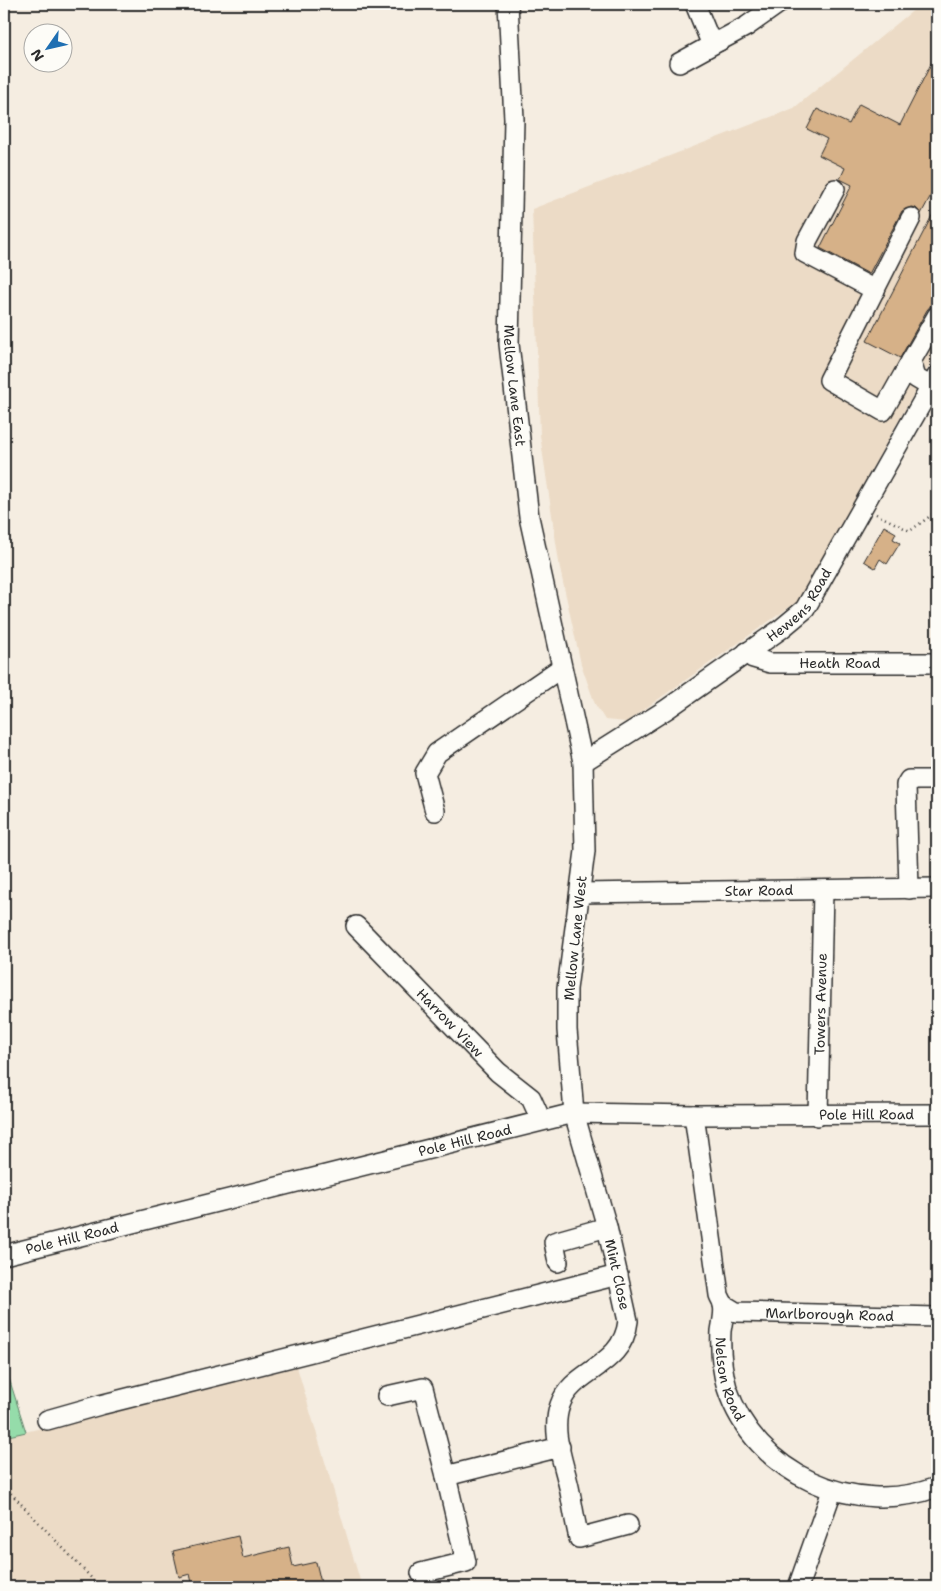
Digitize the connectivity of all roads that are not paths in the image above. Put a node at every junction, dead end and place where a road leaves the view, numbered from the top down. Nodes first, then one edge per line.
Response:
1 (508, 4) edge
2 (778, 4) edge
3 (697, 10) edge
4 (719, 41) junction
5 (679, 63) dead end
6 (835, 189) dead end
7 (911, 218) dead end
8 (875, 290) junction
9 (937, 316) edge
10 (911, 361) junction
11 (934, 382) edge
12 (747, 652) junction
13 (937, 663) edge
14 (561, 668) junction
15 (584, 762) junction
16 (937, 780) edge
17 (435, 811) dead end
18 (937, 888) edge
19 (909, 889) junction
20 (824, 890) junction
21 (580, 893) junction
22 (356, 926) dead end
23 (574, 1113) junction
24 (937, 1114) edge
25 (694, 1115) junction
26 (818, 1116) junction
27 (541, 1120) junction
28 (607, 1227) junction
29 (4, 1255) edge
30 (558, 1262) dead end
31 (618, 1276) junction
32 (724, 1304) junction
33 (937, 1317) edge
34 (386, 1396) dead end
35 (47, 1420) dead end
36 (560, 1447) junction
37 (446, 1476) junction
38 (937, 1487) edge
39 (832, 1491) junction
40 (628, 1525) dead end
41 (421, 1573) dead end
42 (798, 1587) edge

1 - 14 street, Mellow Lane East
2 - 4 street
3 - 4 street
4 - 5 street
6 - 8 street
7 - 8 street
8 - 10 street
9 - 10 street
10 - 11 street
11 - 12 street, Hewens Road
12 - 13 street, Heath Road
12 - 15 street, Hewens Road
14 - 15 street, Mellow Lane East
14 - 17 street
15 - 21 street, Mellow Lane West
16 - 19 street
18 - 19 street, Star Road
19 - 20 street, Star Road
20 - 21 street, Star Road
20 - 26 street, Towers Avenue
21 - 23 street, Mellow Lane West
22 - 27 street, Harrow View
23 - 25 street, Pole Hill Road
23 - 27 street, Pole Hill Road
23 - 28 street, Mint Close
24 - 26 street, Pole Hill Road
25 - 26 street, Pole Hill Road
25 - 32 street, Nelson Road
27 - 29 street, Pole Hill Road
28 - 30 street
28 - 31 street, Mint Close
31 - 35 street
31 - 36 street, Mint Close
32 - 33 street, Marlborough Road
32 - 39 street, Nelson Road
34 - 37 street
36 - 37 street
36 - 40 street, Mint Close
37 - 41 street
38 - 39 street, Nelson Road
39 - 42 street

